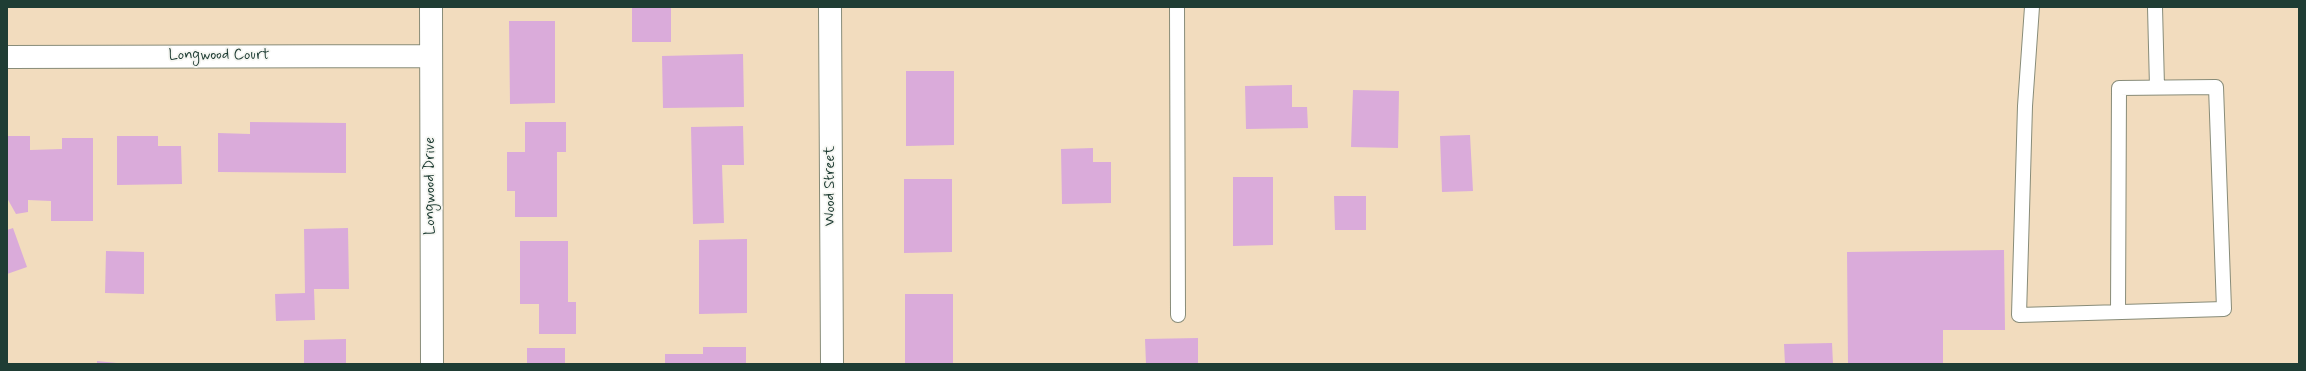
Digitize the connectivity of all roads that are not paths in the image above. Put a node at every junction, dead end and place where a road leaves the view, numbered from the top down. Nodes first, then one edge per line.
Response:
1 (431, 7) edge
2 (830, 7) edge
3 (1177, 7) edge
4 (2032, 7) edge
5 (2155, 7) edge
6 (431, 56) junction
7 (7, 57) edge
8 (2157, 87) junction
9 (2118, 312) junction
10 (1178, 315) dead end
11 (432, 364) edge
12 (832, 364) edge

1 - 6 street, Longwood Drive
2 - 12 street, Wood Street
3 - 10 lane
4 - 9 lane
5 - 8 lane
6 - 7 street, Longwood Court
6 - 11 street, Longwood Drive
8 - 9 lane
8 - 9 lane

